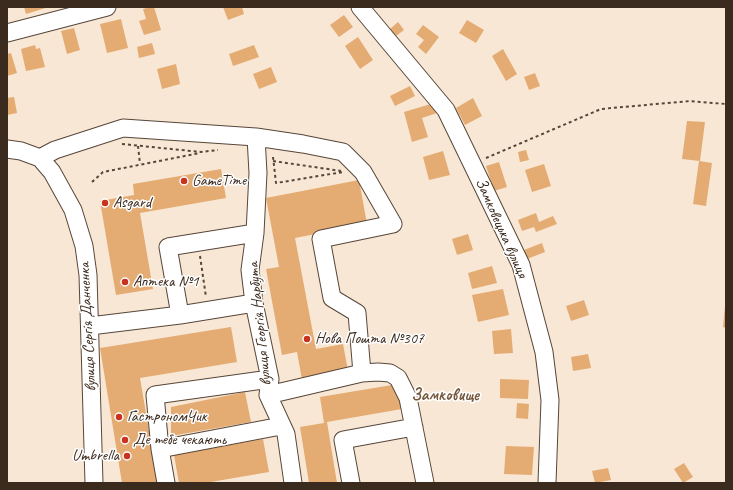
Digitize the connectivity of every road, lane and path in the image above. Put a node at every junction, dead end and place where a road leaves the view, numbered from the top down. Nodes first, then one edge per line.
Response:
1 (107, 7) edge
2 (360, 7) edge
3 (7, 33) edge
4 (726, 104) edge
5 (256, 137) junction
6 (115, 144) dead end
7 (138, 146) junction
8 (7, 149) edge
9 (222, 149) dead end
10 (201, 152) junction
11 (273, 154) dead end
12 (40, 158) junction
13 (273, 160) junction
14 (140, 164) junction
15 (472, 164) junction
16 (92, 182) dead end
17 (255, 233) junction
18 (198, 242) junction
19 (254, 303) junction
20 (208, 310) junction
21 (180, 315) junction
22 (90, 326) junction
23 (362, 373) junction
24 (269, 387) junction
25 (281, 426) junction
26 (414, 427) junction
27 (160, 449) junction
28 (94, 483) edge
29 (166, 483) edge
30 (293, 483) edge
31 (351, 483) edge
32 (425, 483) edge
33 (547, 483) edge

1 - 3 street
2 - 15 street, Замковецька вулиця
4 - 15 path
5 - 12 street
5 - 17 street, вулиця Георгія Нарбута
5 - 23 street
6 - 7 path
7 - 10 path
7 - 14 path
8 - 12 street
9 - 10 path
10 - 14 path
11 - 13 path
12 - 22 street, вулиця Сергія Данченка
13 - 13 path
14 - 16 path
15 - 33 street, Замковецька вулиця
17 - 18 street
17 - 19 street, вулиця Георгія Нарбута
18 - 20 path
18 - 21 street
19 - 20 street
19 - 24 street, вулиця Георгія Нарбута
20 - 21 street
21 - 22 street
22 - 28 street, вулиця Сергія Данченка
23 - 24 street
23 - 26 street
24 - 25 street, вулиця Георгія Нарбута
24 - 27 street
25 - 27 street
25 - 30 street, вулиця Георгія Нарбута
26 - 31 street
26 - 32 street
27 - 29 street

